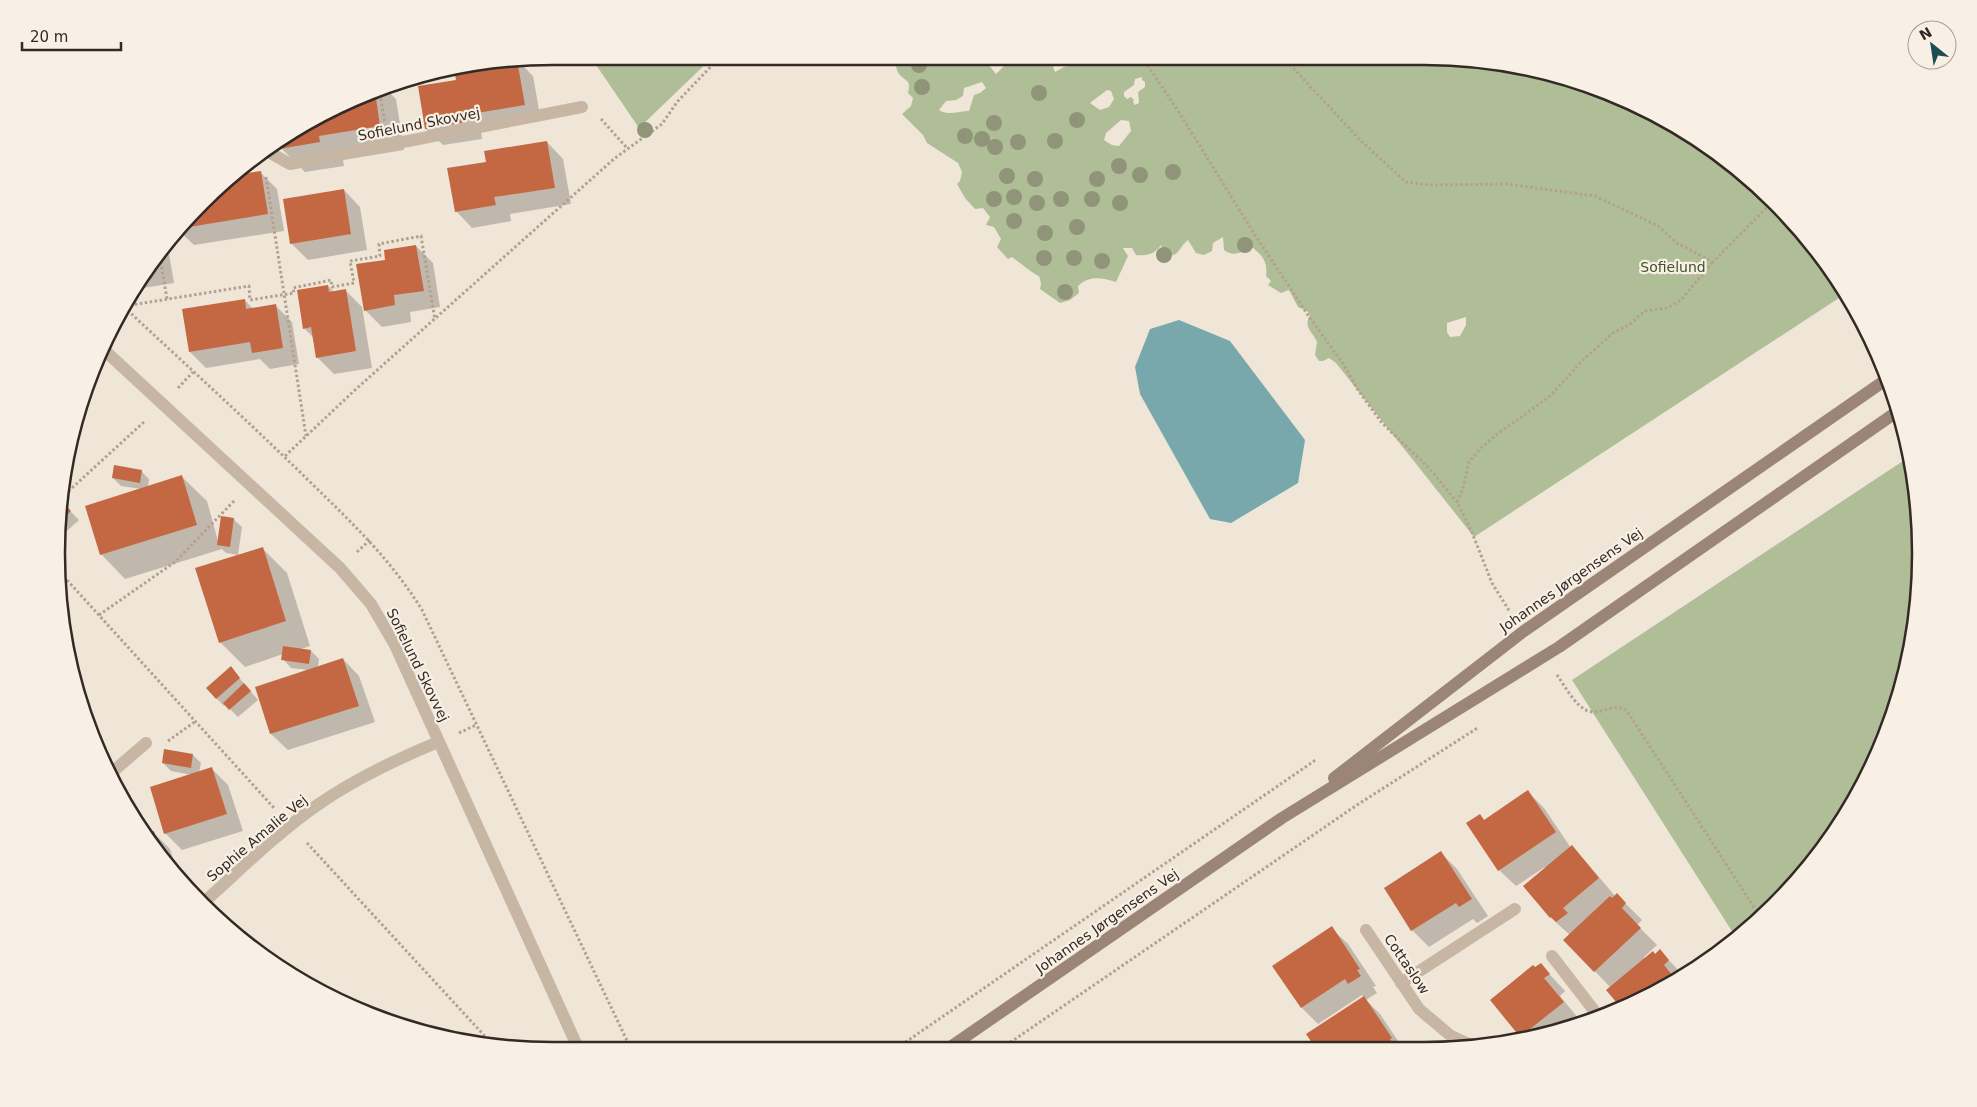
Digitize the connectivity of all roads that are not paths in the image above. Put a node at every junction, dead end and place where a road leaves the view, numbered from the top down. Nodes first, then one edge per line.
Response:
1 (582, 107) dead end
2 (272, 154) edge
3 (108, 354) edge
4 (1881, 383) edge
5 (1892, 415) edge
6 (438, 742) junction
7 (146, 743) road end
8 (115, 770) edge
9 (1282, 818) junction
10 (208, 899) edge
11 (1515, 909) dead end
12 (1366, 930) dead end
13 (1552, 956) dead end
14 (1401, 983) junction
15 (1594, 1011) edge
16 (1461, 1040) edge
17 (574, 1042) edge
18 (958, 1042) edge

1 - 2 street, Sofielund Skovvej
3 - 6 street, Sofielund Skovvej
4 - 9 street, Johannes Jørgensens Vej
5 - 9 street, Johannes Jørgensens Vej
6 - 10 street, Sophie Amalie Vej
6 - 17 street, Sofielund Skovvej
7 - 8 street
9 - 18 street, Johannes Jørgensens Vej
11 - 14 street
12 - 14 street, Cottaslow
13 - 15 street
14 - 16 street, Cottaslow

